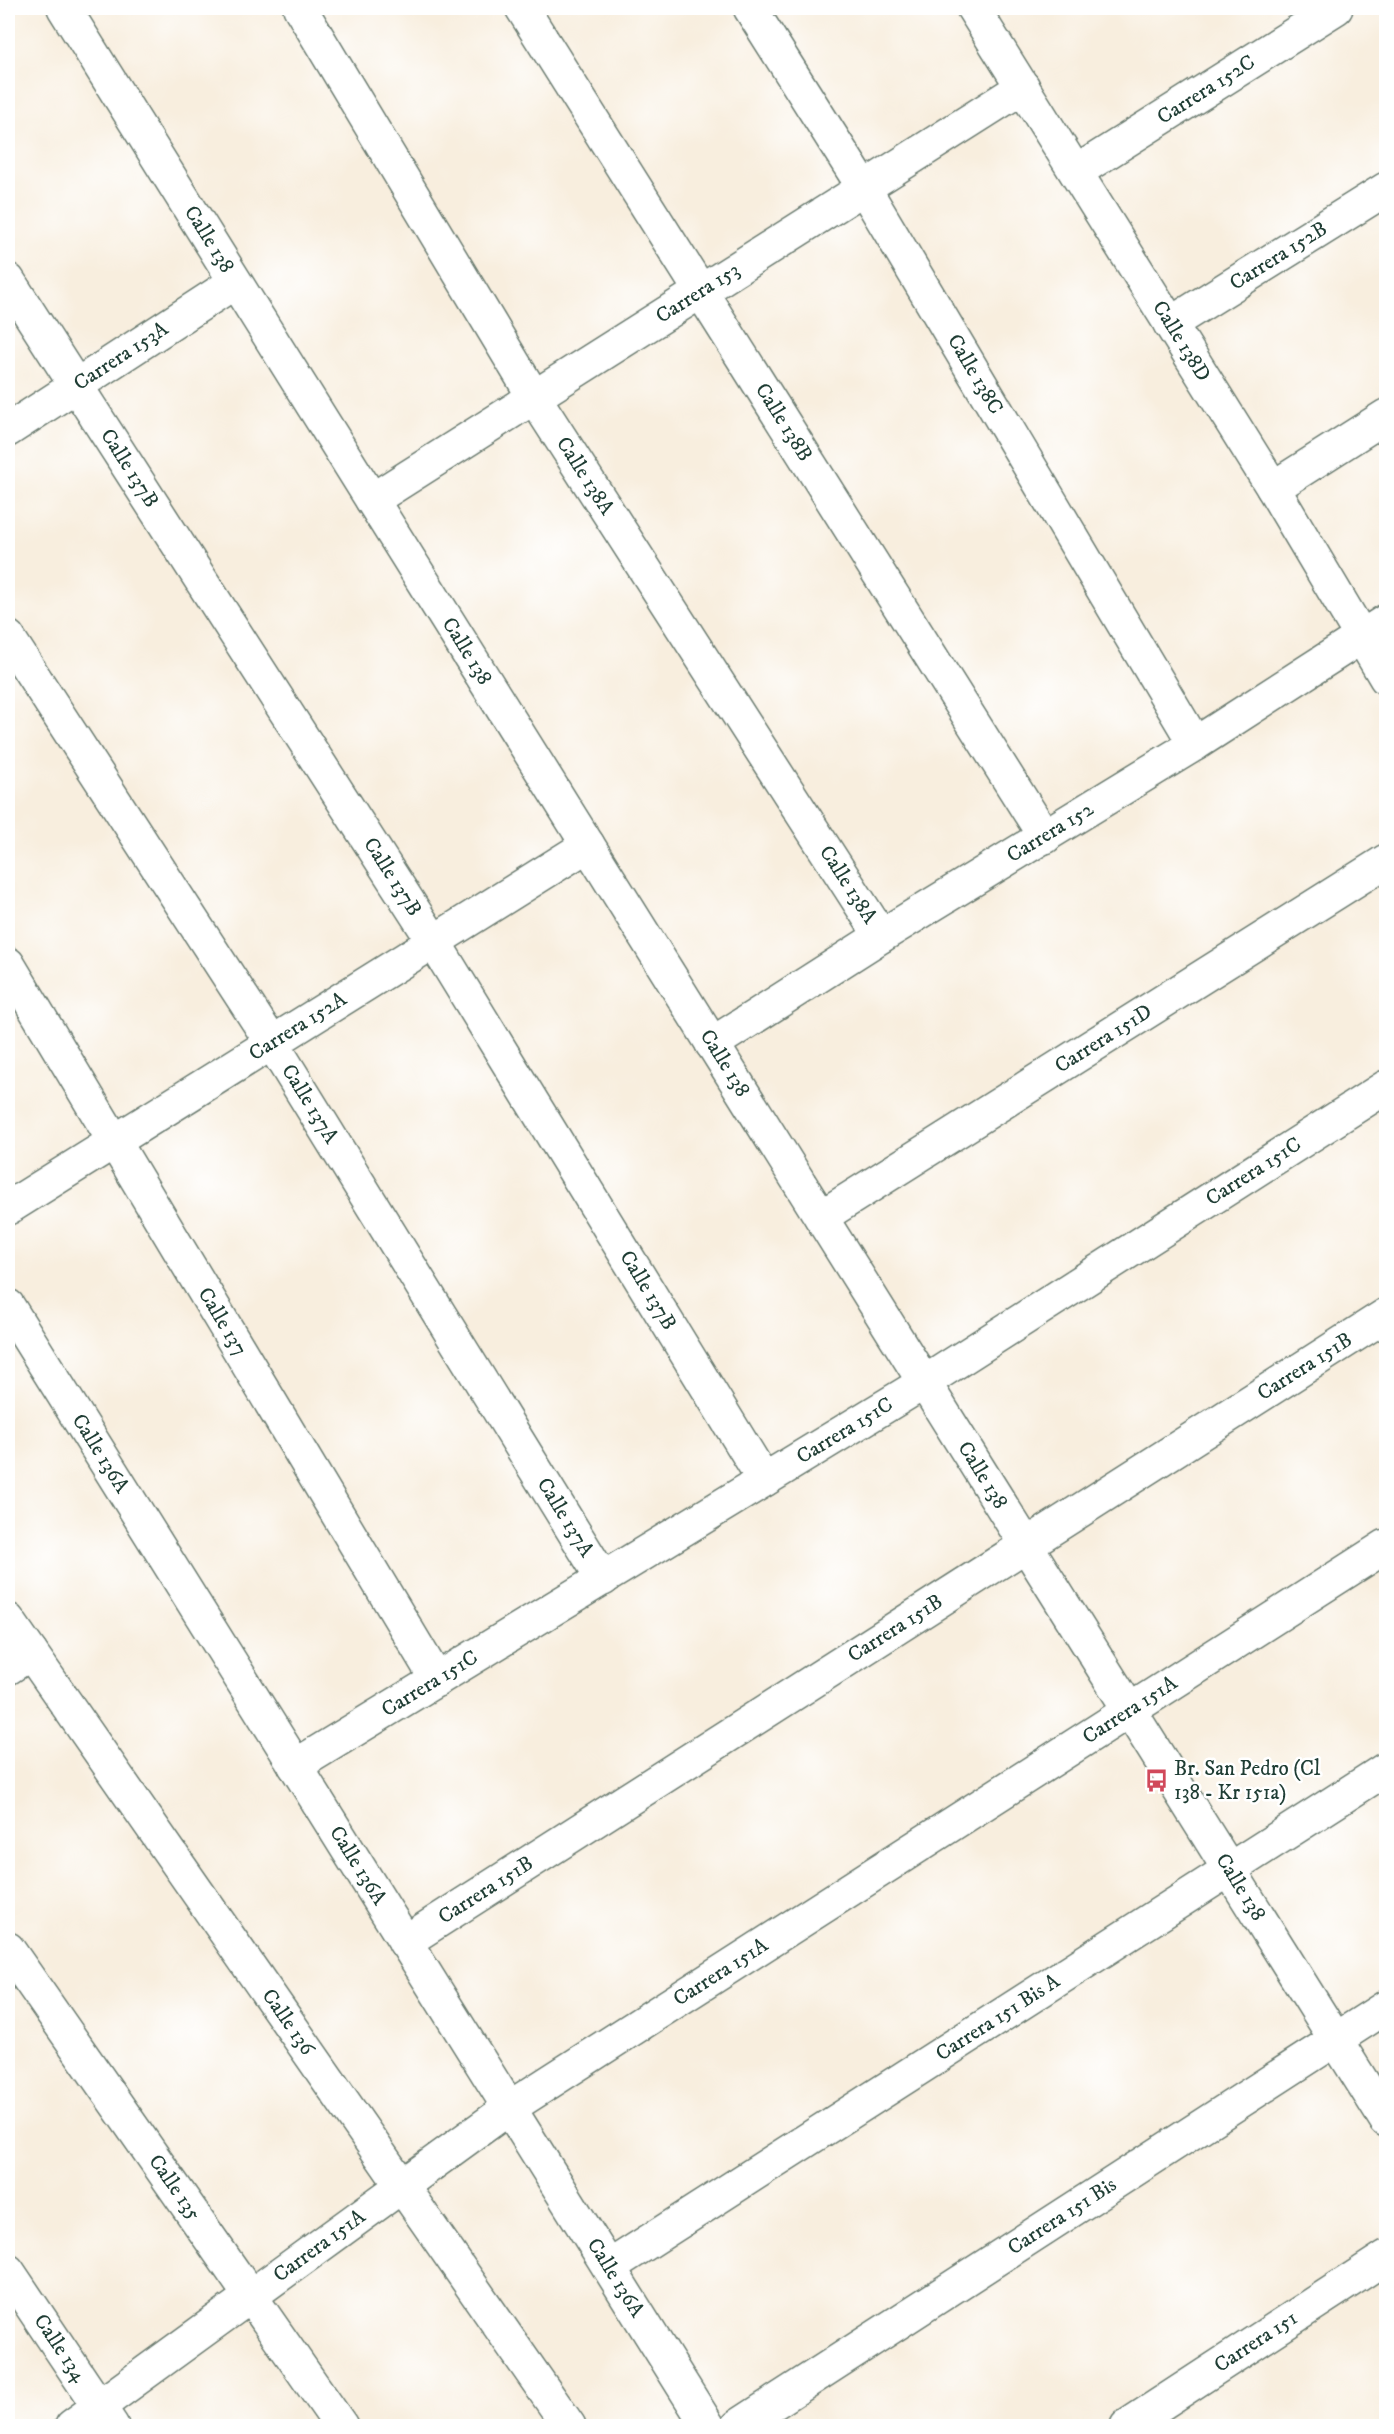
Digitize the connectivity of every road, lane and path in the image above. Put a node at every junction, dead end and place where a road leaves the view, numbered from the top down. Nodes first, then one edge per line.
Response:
1 (64, 8) edge
2 (300, 8) edge
3 (522, 8) edge
4 (750, 8) edge
5 (974, 8) edge
6 (1336, 8) edge
7 (1023, 87) junction
8 (1076, 172) junction
9 (864, 188) junction
10 (1386, 189) edge
11 (8, 280) edge
12 (235, 282) junction
13 (700, 291) junction
14 (1170, 324) junction
15 (74, 386) junction
16 (534, 397) junction
17 (1386, 416) edge
18 (8, 430) edge
19 (1273, 488) junction
20 (372, 500) junction
21 (1373, 629) edge
22 (8, 637) edge
23 (1386, 678) edge
24 (1195, 744) junction
25 (1045, 837) junction
26 (588, 845) junction
27 (1386, 861) edge
28 (881, 936) junction
29 (434, 942) junction
30 (8, 964) edge
31 (272, 1042) junction
32 (712, 1044) junction
33 (1386, 1087) edge
34 (113, 1142) junction
35 (8, 1208) edge
36 (821, 1217) junction
37 (8, 1306) edge
38 (1386, 1315) edge
39 (925, 1382) junction
40 (764, 1480) junction
41 (1386, 1545) edge
42 (1027, 1546) junction
43 (603, 1579) junction
44 (8, 1620) edge
45 (19, 1661) edge
46 (438, 1680) junction
47 (1130, 1710) junction
48 (295, 1766) junction
49 (1386, 1769) edge
50 (1230, 1869) junction
51 (405, 1942) junction
52 (8, 1949) edge
53 (1386, 2007) edge
54 (1336, 2040) junction
55 (509, 2108) junction
56 (1386, 2120) edge
57 (402, 2186) junction
58 (1386, 2257) edge
59 (609, 2267) junction
60 (8, 2271) edge
61 (250, 2297) junction
62 (106, 2417) edge
63 (72, 2427) edge
64 (341, 2427) edge
65 (569, 2427) edge
66 (708, 2427) edge
67 (738, 2427) edge
68 (1127, 2427) edge

1 - 12 street, Calle 138
2 - 16 street, Calle 138A
3 - 13 street, Calle 138B
4 - 9 street, Calle 138C
5 - 7 street, Calle 138D
6 - 8 street, Carrera 152C
7 - 8 street, Calle 138D
7 - 9 street, Carrera 153
8 - 14 street, Calle 138D
9 - 13 street, Carrera 153
9 - 24 street, Calle 138C
10 - 14 street, Carrera 152B
11 - 15 street, Calle 137B
12 - 15 street, Carrera 153A
12 - 20 street, Calle 138
13 - 16 street, Carrera 153
13 - 25 street, Calle 138B
14 - 19 street, Calle 138D
15 - 18 street, Carrera 153A
15 - 29 street, Calle 137B
16 - 20 street, Carrera 153
16 - 28 street, Calle 138A
17 - 19 street
19 - 21 street, Calle 138D
20 - 26 street, Calle 138
21 - 23 street, Calle 138D
21 - 24 street, Carrera 152
22 - 31 street, Calle 137A
24 - 25 street, Carrera 152
25 - 28 street, Carrera 152
26 - 29 street, Carrera 152A
26 - 32 street, Calle 138
27 - 36 street, Carrera 151D
28 - 32 street, Carrera 152
29 - 31 street, Carrera 152A
29 - 40 street, Calle 137B
30 - 34 street, Calle 137
31 - 34 street, Carrera 152A
31 - 43 street, Calle 137A
32 - 36 street, Calle 138
33 - 39 street, Carrera 151C
34 - 35 street, Carrera 152A
34 - 46 street, Calle 137
36 - 39 street, Calle 138
37 - 48 street, Calle 136A
38 - 42 street, Carrera 151B
39 - 40 street, Carrera 151C
39 - 42 street, Calle 138
40 - 43 street, Carrera 151C
41 - 47 street, Carrera 151A
42 - 47 street, Calle 138
42 - 51 street, Carrera 151B
43 - 46 street, Carrera 151C
44 - 45 street, Calle 136
45 - 57 street, Calle 136
46 - 48 street, Carrera 151C
47 - 50 street, Calle 138
47 - 55 street, Carrera 151A
48 - 51 street, Calle 136A
49 - 50 street, Carrera 151 Bis A
50 - 54 street, Calle 138
50 - 59 street, Carrera 151 Bis A
51 - 55 street, Calle 136A
52 - 61 street, Calle 135
53 - 54 street, Carrera 151 Bis
54 - 56 street, Calle 138
54 - 67 street, Carrera 151 Bis
55 - 57 street, Carrera 151A
55 - 59 street, Calle 136A
57 - 61 street, Carrera 151A
57 - 65 street, Calle 136
58 - 68 street, Carrera 151
59 - 66 street, Calle 136A
60 - 62 street, Calle 134
61 - 62 street, Carrera 151A
61 - 64 street, Calle 135
62 - 63 street, Carrera 151A

